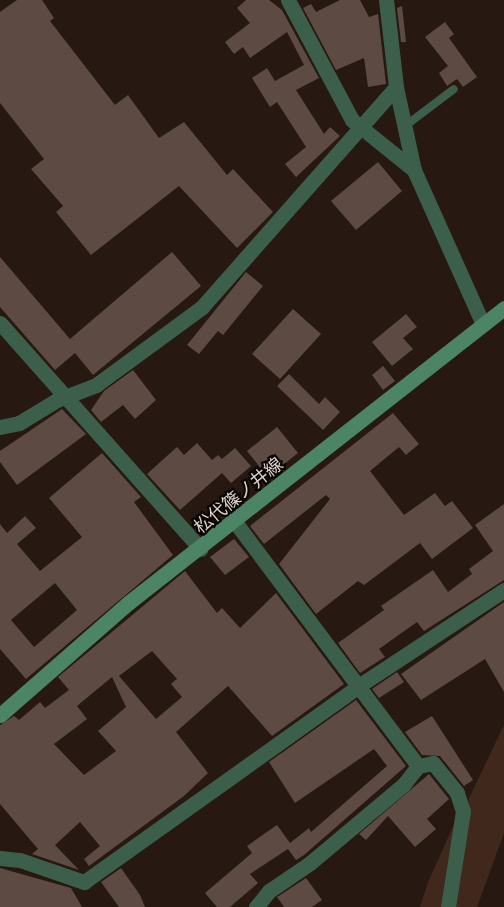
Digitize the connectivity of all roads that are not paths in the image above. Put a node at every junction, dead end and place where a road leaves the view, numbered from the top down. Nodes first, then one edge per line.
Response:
1 (288, 0) edge
2 (386, 0) edge
3 (396, 87) junction
4 (453, 89) dead end
5 (405, 126) junction
6 (359, 129) junction
7 (414, 170) junction
8 (501, 316) edge
9 (0, 322) edge
10 (483, 324) junction
11 (69, 395) junction
12 (0, 427) edge
13 (235, 522) junction
14 (201, 549) junction
15 (504, 590) edge
16 (360, 685) junction
17 (0, 715) edge
18 (418, 766) junction
19 (0, 858) edge
20 (256, 907) edge
21 (448, 907) edge

1 - 6 street
2 - 3 street
3 - 5 street
3 - 6 street
4 - 5 lane
5 - 7 street
6 - 7 street
6 - 11 street
7 - 10 street
8 - 10 main road, 松代篠ノ井線
9 - 11 street
10 - 13 main road, 松代篠ノ井線
11 - 12 street
11 - 14 street
13 - 14 main road, 松代篠ノ井線
13 - 16 street
14 - 17 main road, 松代篠ノ井線
15 - 16 street
16 - 18 street
16 - 19 street
18 - 20 street
18 - 21 street

